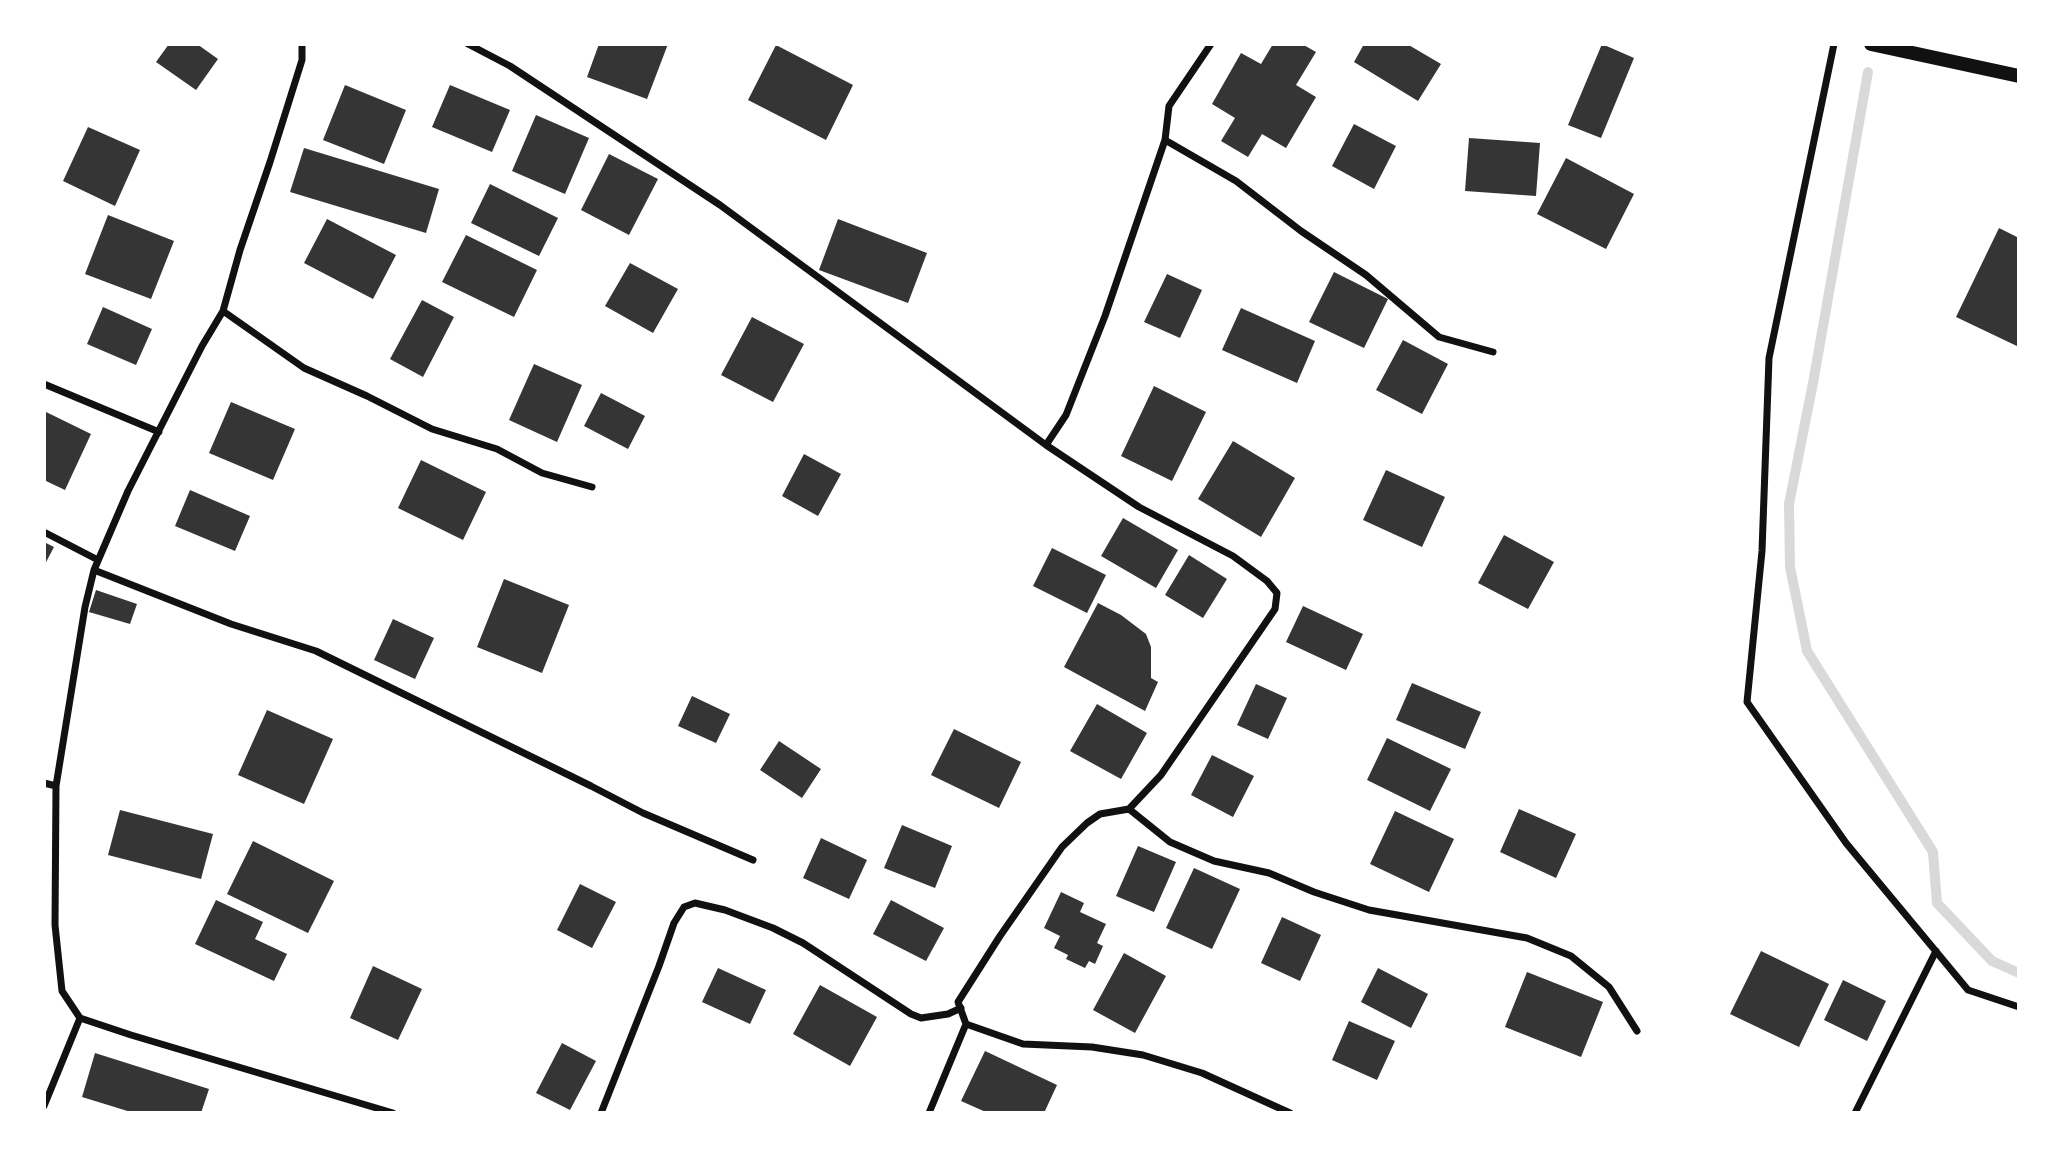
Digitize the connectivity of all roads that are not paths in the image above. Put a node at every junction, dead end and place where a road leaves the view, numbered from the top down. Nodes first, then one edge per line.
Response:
1 (302, 44) edge
2 (468, 44) edge
3 (1211, 44) edge
4 (1834, 44) edge
5 (1871, 44) edge
6 (2019, 76) edge
7 (1165, 139) junction
8 (223, 312) junction
9 (1493, 352) dead end
10 (44, 384) edge
11 (159, 432) junction
12 (1046, 445) junction
13 (592, 487) dead end
14 (44, 533) edge
15 (98, 560) junction
16 (94, 570) junction
17 (44, 783) edge
18 (56, 786) junction
19 (1129, 809) junction
20 (753, 859) dead end
21 (1936, 951) junction
22 (2019, 1007) edge
23 (961, 1008) junction
24 (80, 1018) junction
25 (965, 1024) junction
26 (1637, 1031) dead end
27 (44, 1106) edge
28 (393, 1113) edge
29 (601, 1113) edge
30 (929, 1113) edge
31 (1290, 1113) edge
32 (1855, 1113) edge

1 - 8 street
2 - 12 street
3 - 7 street
4 - 21 street
5 - 6 main road
7 - 9 street
7 - 12 street
8 - 11 street
8 - 13 street
10 - 11 street
11 - 15 street
12 - 19 street
14 - 15 street
15 - 16 street
16 - 18 street
16 - 20 street
17 - 18 street
18 - 24 street
19 - 23 street
19 - 26 street
21 - 22 street
21 - 32 street
23 - 25 street
23 - 29 street
24 - 27 street
24 - 28 street
25 - 30 street
25 - 31 street

